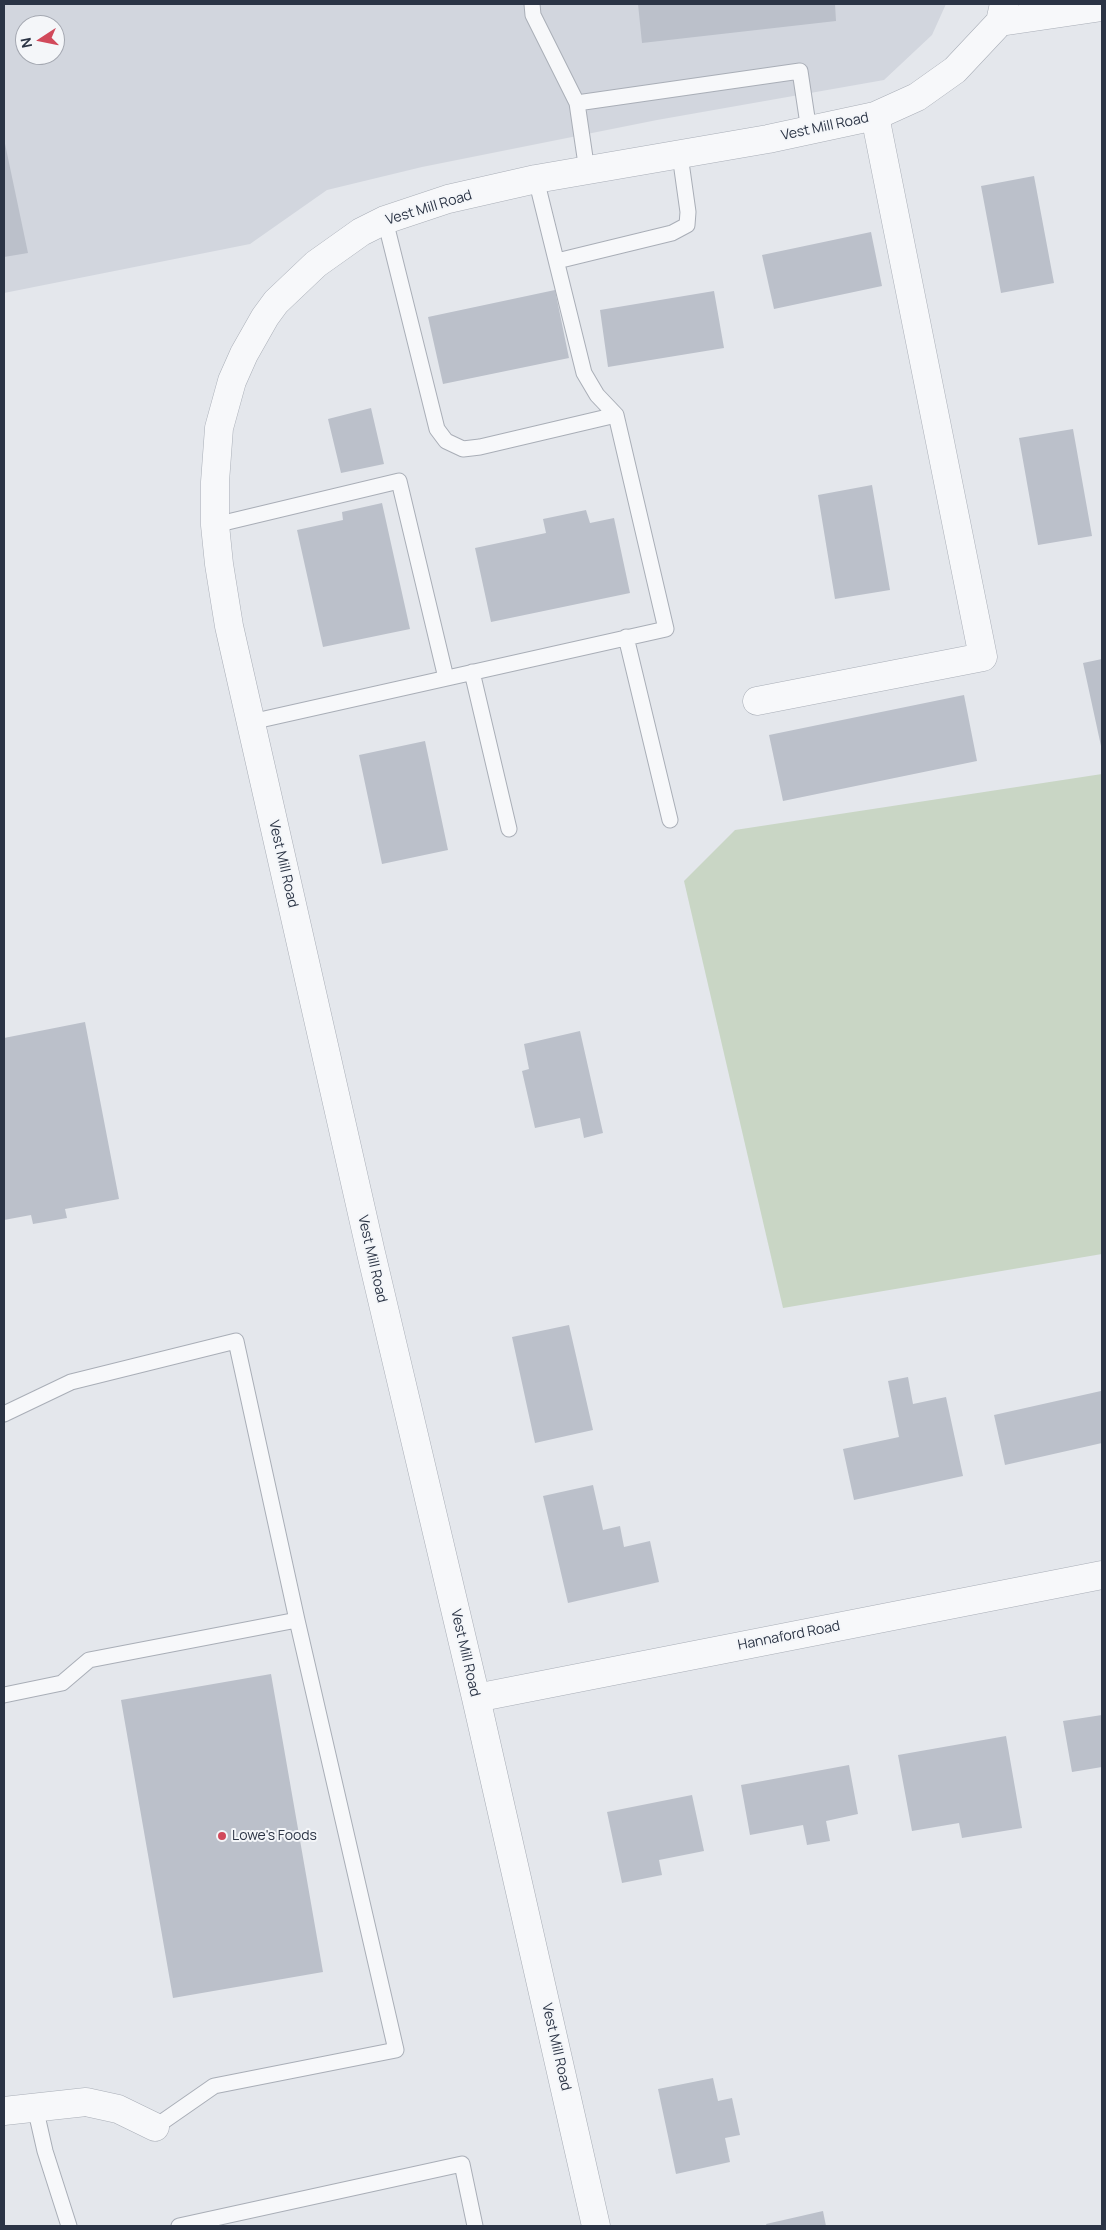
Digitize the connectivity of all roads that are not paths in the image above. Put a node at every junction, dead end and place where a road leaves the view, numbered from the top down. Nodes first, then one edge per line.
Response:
1 (532, 4) edge
2 (1102, 7) edge
3 (1002, 13) edge
4 (577, 103) junction
5 (875, 116) junction
6 (810, 131) junction
7 (680, 155) junction
8 (587, 171) junction
9 (536, 179) junction
10 (385, 220) junction
11 (557, 261) junction
12 (616, 415) junction
13 (215, 525) junction
14 (626, 637) junction
15 (472, 672) junction
16 (446, 678) junction
17 (756, 700) dead end
18 (251, 722) junction
19 (670, 820) dead end
20 (509, 829) dead end
21 (4, 1414) edge
22 (1102, 1575) edge
23 (296, 1620) junction
24 (4, 1695) edge
25 (476, 1698) junction
26 (35, 2107) junction
27 (4, 2110) edge
28 (155, 2127) joint
29 (69, 2226) edge
30 (179, 2226) edge
31 (475, 2226) edge
32 (596, 2226) edge

1 - 4 lane
2 - 3 street
3 - 5 street, Vest Mill Road
4 - 6 lane
4 - 8 lane
5 - 6 street, Vest Mill Road
5 - 17 street
6 - 7 street, Vest Mill Road
7 - 8 street, Vest Mill Road
7 - 11 lane
8 - 9 street, Vest Mill Road
9 - 10 street, Vest Mill Road
9 - 11 lane
10 - 12 lane
10 - 13 street, Vest Mill Road
11 - 12 lane
12 - 14 lane
13 - 16 lane
13 - 18 street, Vest Mill Road
14 - 15 lane
14 - 19 lane
15 - 16 lane
15 - 20 lane
16 - 18 lane
18 - 25 street, Vest Mill Road
21 - 23 lane
22 - 25 street, Hannaford Road
23 - 24 lane
23 - 28 lane
25 - 32 street, Vest Mill Road
26 - 27 street
26 - 28 street
26 - 29 lane
30 - 31 lane

